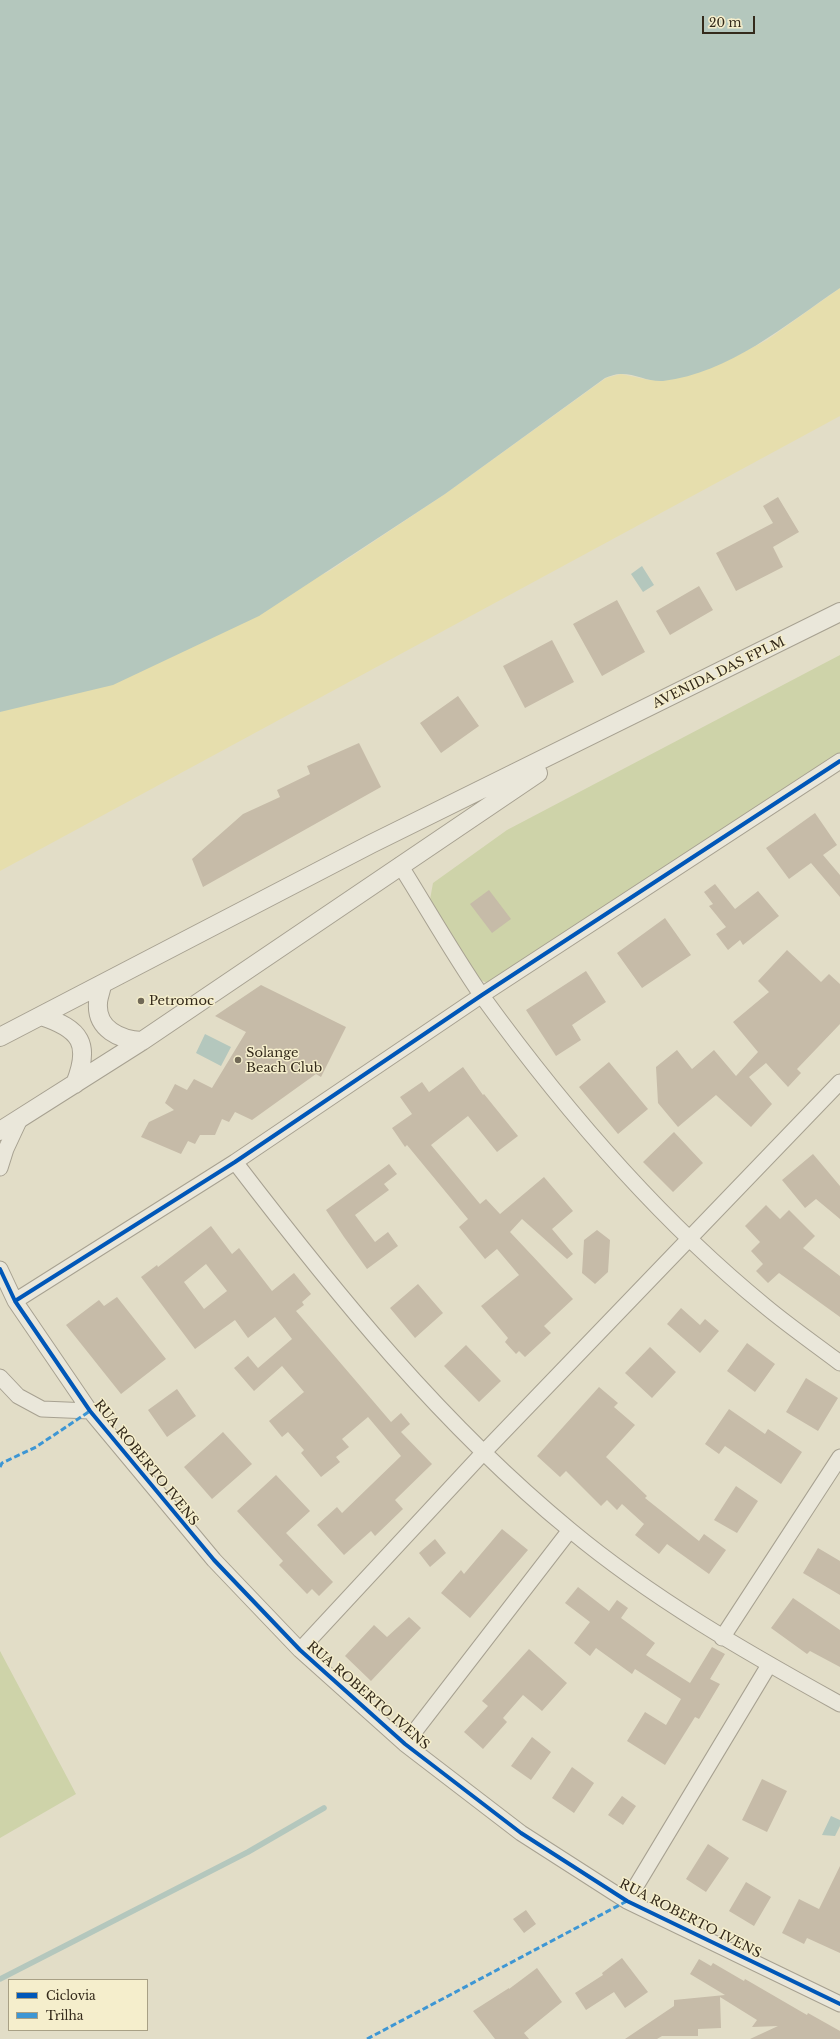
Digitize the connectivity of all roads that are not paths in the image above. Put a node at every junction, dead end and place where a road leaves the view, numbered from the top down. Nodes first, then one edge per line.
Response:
1 (840, 612) edge
2 (598, 733) junction
3 (840, 761) edge
4 (400, 865) junction
5 (102, 985) junction
6 (482, 995) junction
7 (41, 1016) junction
8 (0, 1037) edge
9 (142, 1041) junction
10 (840, 1082) edge
11 (75, 1084) junction
12 (20, 1119) junction
13 (0, 1131) edge
14 (235, 1162) junction
15 (0, 1168) edge
16 (690, 1239) junction
17 (0, 1268) edge
18 (15, 1301) junction
19 (840, 1363) edge
20 (0, 1377) edge
21 (90, 1411) junction
22 (483, 1453) junction
23 (840, 1458) edge
24 (570, 1530) junction
25 (722, 1638) junction
26 (300, 1650) junction
27 (769, 1665) junction
28 (840, 1704) edge
29 (405, 1744) junction
30 (627, 1901) junction
31 (840, 2004) edge

1 - 2 street, AVENIDA DAS FPLM
2 - 4 street
2 - 5 street
3 - 6 street
4 - 6 street
4 - 9 street
5 - 7 street
5 - 9 street
6 - 14 street
6 - 16 street
7 - 8 street
7 - 11 street
9 - 11 street
10 - 16 street
11 - 12 street
12 - 13 street
12 - 15 street
14 - 18 street
14 - 22 street
16 - 19 street
16 - 22 street
17 - 18 street, RUA ROBERTO IVENS
18 - 21 street, RUA ROBERTO IVENS
20 - 21 street, RUA ROBERTO IVENS
21 - 26 street, RUA ROBERTO IVENS
22 - 24 street
22 - 26 street
23 - 25 street
24 - 25 street
24 - 29 street
25 - 27 street
26 - 29 street, RUA ROBERTO IVENS
27 - 28 street
27 - 30 street
29 - 30 street, RUA ROBERTO IVENS
30 - 31 street, RUA ROBERTO IVENS

